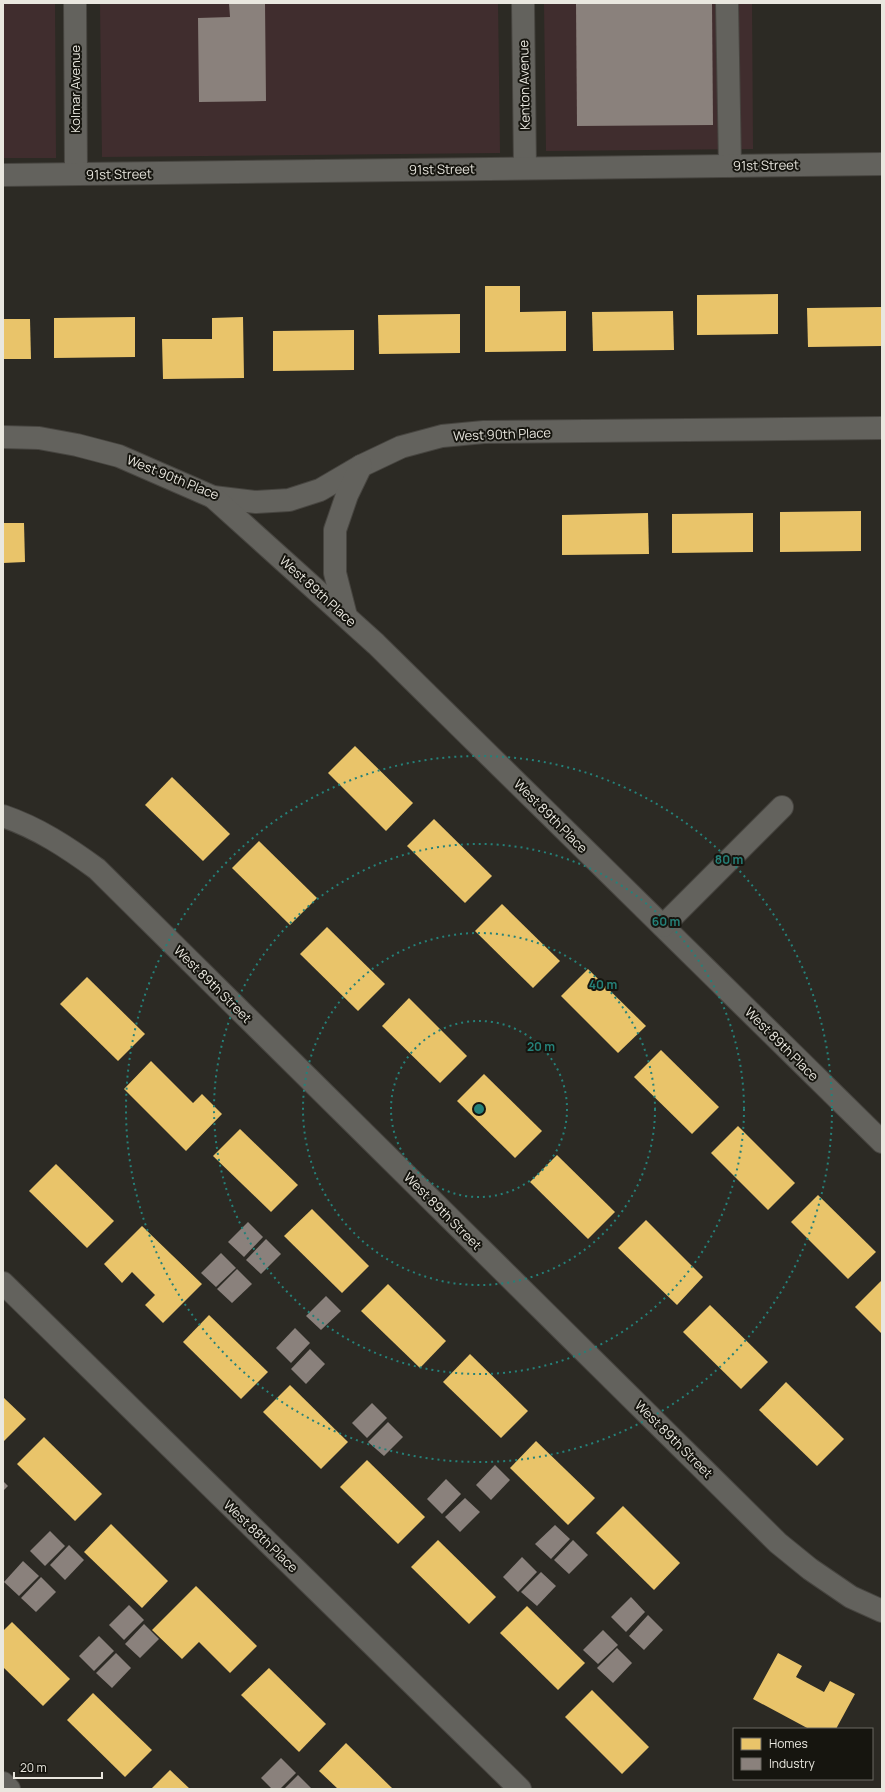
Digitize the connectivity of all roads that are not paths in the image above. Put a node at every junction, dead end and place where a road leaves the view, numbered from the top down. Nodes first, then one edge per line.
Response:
1 (75, 3) edge
2 (523, 3) edge
3 (727, 3) edge
4 (882, 164) edge
5 (730, 166) junction
6 (525, 168) junction
7 (76, 174) junction
8 (3, 175) edge
9 (882, 428) edge
10 (3, 437) edge
11 (361, 466) junction
12 (214, 497) junction
13 (346, 616) junction
14 (782, 807) dead end
15 (3, 816) edge
16 (663, 926) junction
17 (882, 1142) edge
18 (3, 1283) edge
19 (882, 1611) edge
20 (3, 1783) edge
21 (9, 1789) edge
22 (520, 1789) edge

1 - 7 street, Kolmar Avenue
2 - 6 street, Kenton Avenue
3 - 5 street
4 - 5 street, 91st Street
5 - 6 street, 91st Street
6 - 7 street, 91st Street
7 - 8 street, 91st Street
9 - 11 street, West 90th Place
10 - 12 street, West 90th Place
11 - 12 street, West 90th Place
11 - 13 street
12 - 13 street, West 89th Place
13 - 16 street, West 89th Place
14 - 16 street
15 - 19 street, West 89th Street
16 - 17 street, West 89th Place
18 - 22 street, West 88th Place
20 - 21 street

